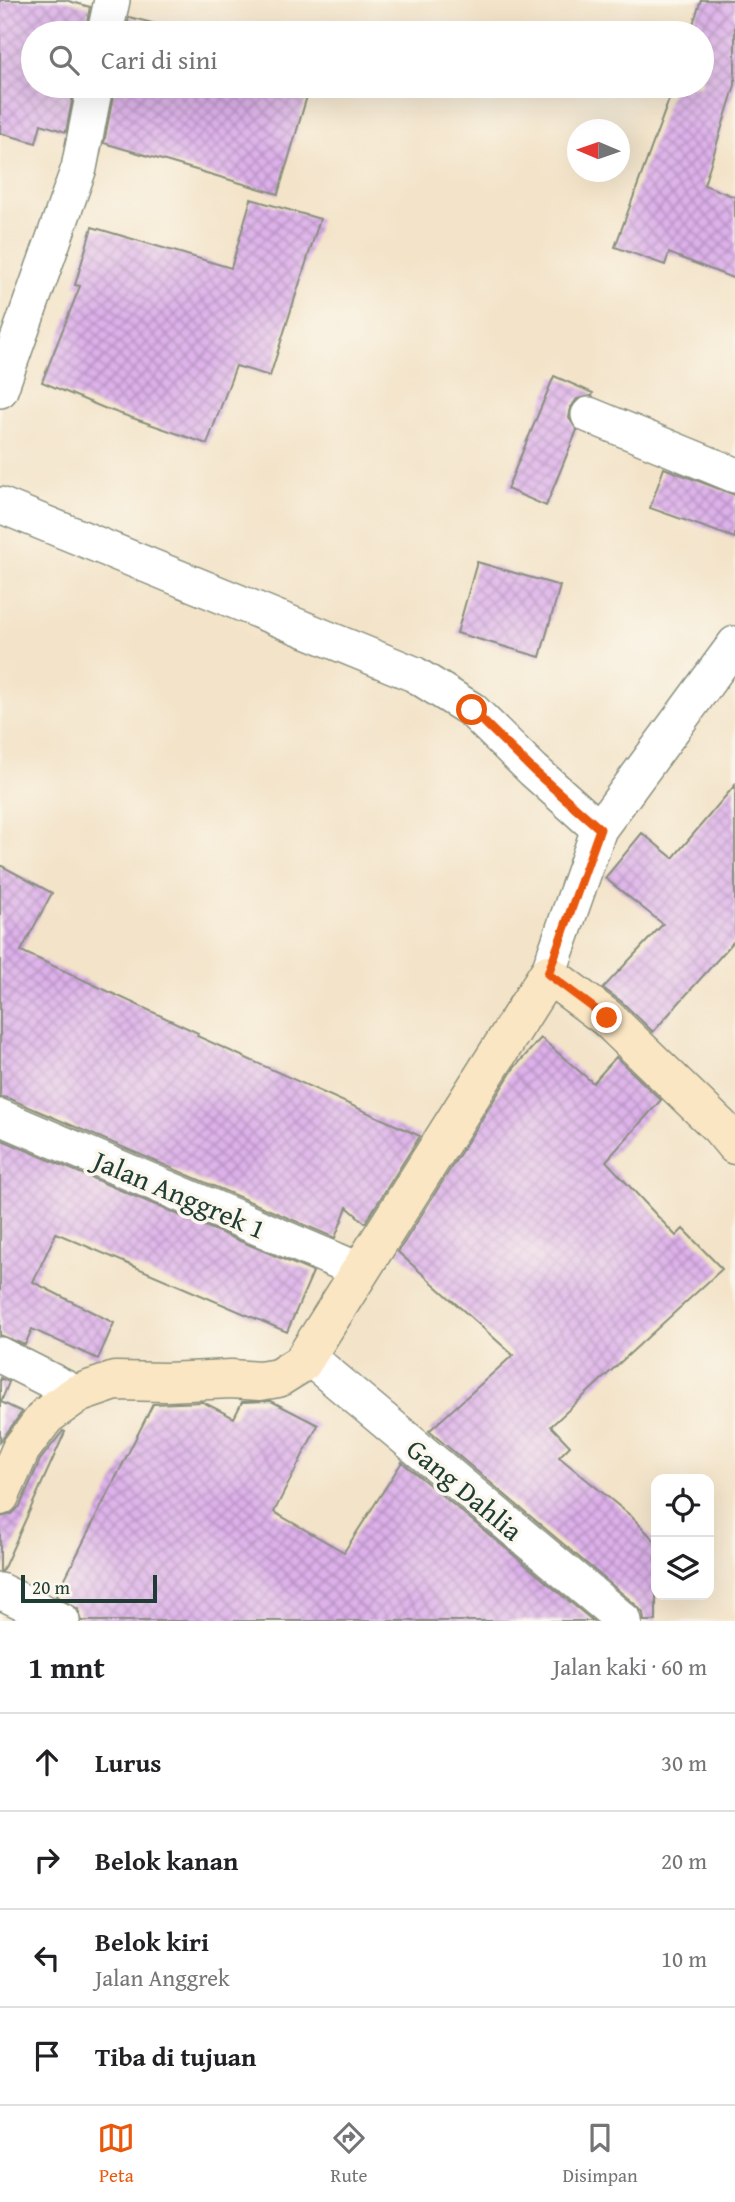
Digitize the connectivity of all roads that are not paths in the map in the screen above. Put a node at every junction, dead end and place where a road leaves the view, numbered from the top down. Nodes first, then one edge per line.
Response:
1 (112, 0) edge
2 (108, 21) edge
3 (93, 98) edge
4 (0, 390) edge
5 (589, 415) dead end
6 (735, 475) edge
7 (0, 505) edge
8 (735, 644) edge
9 (600, 829) junction
10 (548, 974) junction
11 (0, 1118) edge
12 (735, 1145) edge
13 (361, 1271) junction
14 (0, 1354) edge
15 (307, 1356) junction
16 (77, 1394) junction
17 (0, 1496) edge
18 (0, 1591) edge
19 (62, 1621) edge
20 (624, 1621) edge

1 - 2 street
3 - 4 street
5 - 6 street
7 - 9 street
8 - 9 street
9 - 10 street
10 - 12 street
10 - 13 street
11 - 13 street, Jalan Anggrek 1
13 - 15 street
14 - 16 street
15 - 16 street
15 - 20 street, Gang Dahlia
16 - 17 street
18 - 19 street

